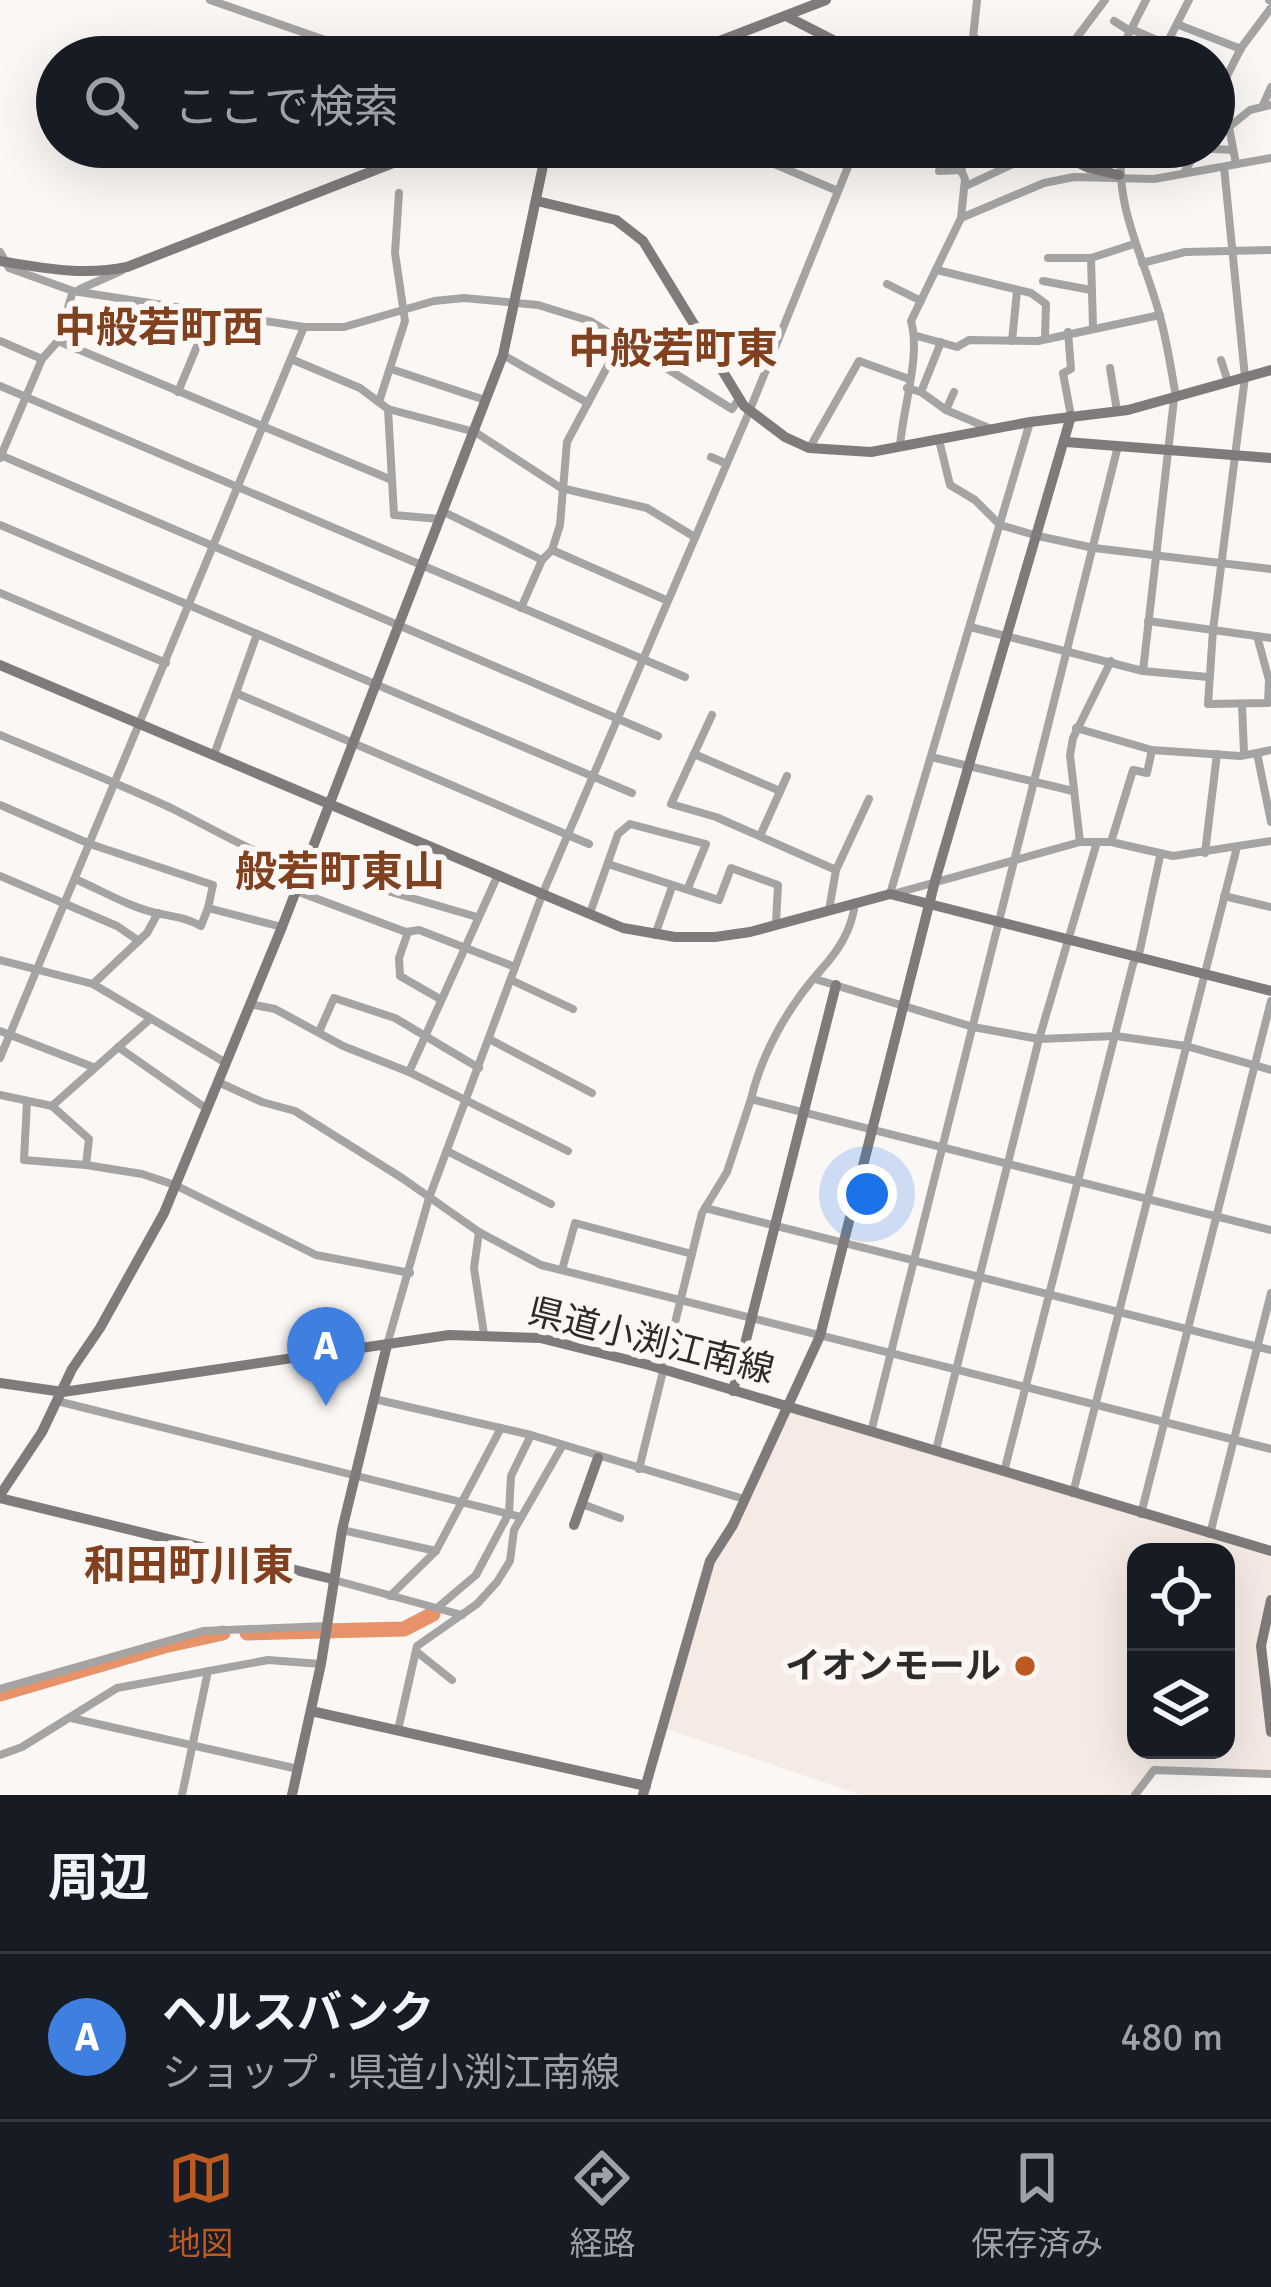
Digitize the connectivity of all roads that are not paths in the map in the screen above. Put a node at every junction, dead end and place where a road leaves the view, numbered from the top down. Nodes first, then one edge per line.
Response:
1 (210, 0) edge
2 (826, 0) edge
3 (977, 0) edge
4 (1105, 0) edge
5 (1146, 0) edge
6 (1189, 0) edge
7 (1270, 3) edge
8 (811, 8) junction
9 (788, 17) junction
10 (1179, 17) junction
11 (1114, 21) dead end
12 (1268, 21) edge
13 (1130, 30) junction
14 (815, 32) junction
15 (314, 36) edge
16 (736, 36) edge
17 (823, 36) edge
18 (973, 36) edge
19 (1078, 36) edge
20 (1127, 36) edge
21 (1145, 36) edge
22 (1170, 36) edge
23 (1215, 36) edge
24 (1235, 46) edge
25 (1240, 49) junction
26 (1235, 59) edge
27 (1271, 87) edge
28 (1267, 105) edge
29 (1235, 122) edge
30 (1271, 158) edge
31 (1235, 160) edge
32 (1236, 164) joint
33 (380, 168) edge
34 (544, 168) edge
35 (784, 168) edge
36 (847, 168) edge
37 (1004, 168) edge
38 (1103, 168) edge
39 (1120, 168) edge
40 (1186, 168) edge
41 (1218, 168) edge
42 (1224, 168) edge
43 (962, 170) joint
44 (939, 171) dead end
45 (1183, 174) junction
46 (1119, 175) junction
47 (966, 186) junction
48 (838, 191) junction
49 (399, 193) dead end
50 (537, 201) junction
51 (961, 218) junction
52 (1135, 244) junction
53 (1271, 250) edge
54 (1232, 251) junction
55 (2, 258) edge
56 (1048, 258) dead end
57 (1091, 258) junction
58 (1142, 263) junction
59 (127, 267) junction
60 (938, 270) junction
61 (1043, 281) dead end
62 (887, 284) dead end
63 (1091, 290) junction
64 (73, 291) junction
65 (1017, 291) junction
66 (921, 301) junction
67 (514, 304) junction
68 (403, 309) junction
69 (212, 310) junction
70 (1160, 315) junction
71 (1093, 326) junction
72 (304, 327) junction
73 (1068, 332) junction
74 (917, 336) junction
75 (1045, 337) junction
76 (0, 341) edge
77 (58, 341) junction
78 (621, 341) junction
79 (1012, 341) junction
80 (941, 342) junction
81 (502, 355) junction
82 (42, 359) junction
83 (291, 359) junction
84 (1221, 360) dead end
85 (1110, 368) dead end
86 (391, 369) junction
87 (1271, 370) edge
88 (1245, 377) junction
89 (1228, 382) junction
90 (908, 384) junction
91 (0, 386) edge
92 (178, 392) junction
93 (921, 392) junction
94 (953, 392) dead end
95 (26, 397) junction
96 (740, 398) junction
97 (1175, 399) junction
98 (487, 400) junction
99 (588, 403) junction
100 (383, 405) junction
101 (946, 410) junction
102 (1117, 411) junction
103 (749, 412) junction
104 (1071, 416) junction
105 (1030, 422) junction
106 (264, 429) junction
107 (991, 429) junction
108 (475, 433) junction
109 (939, 440) junction
110 (1066, 442) junction
111 (1118, 446) junction
112 (809, 448) junction
113 (900, 448) junction
114 (1168, 450) junction
115 (1233, 455) junction
116 (0, 456) edge
117 (710, 457) dead end
118 (1271, 458) edge
119 (724, 463) junction
120 (392, 480) junction
121 (239, 488) junction
122 (562, 488) junction
123 (443, 515) junction
124 (1000, 524) junction
125 (0, 525) edge
126 (693, 536) junction
127 (1038, 536) junction
128 (214, 547) junction
129 (1094, 548) junction
130 (552, 550) junction
131 (1156, 555) junction
132 (542, 560) junction
133 (1220, 563) junction
134 (423, 566) junction
135 (1271, 569) edge
136 (0, 593) edge
137 (667, 600) junction
138 (189, 606) junction
139 (521, 608) junction
140 (1148, 621) junction
141 (400, 626) junction
142 (970, 627) junction
143 (1213, 630) junction
144 (257, 634) junction
145 (1257, 636) junction
146 (1009, 638) junction
147 (1271, 638) edge
148 (1066, 651) junction
149 (641, 659) junction
150 (1111, 661) junction
151 (166, 662) junction
152 (0, 665) edge
153 (1143, 670) junction
154 (685, 676) dead end
155 (1208, 676) junction
156 (377, 684) junction
157 (236, 693) junction
158 (1242, 706) junction
159 (712, 715) dead end
160 (617, 718) junction
161 (139, 724) junction
162 (1076, 728) junction
163 (0, 735) edge
164 (658, 736) dead end
165 (353, 743) junction
166 (1152, 750) junction
167 (1271, 750) edge
168 (1244, 753) junction
169 (1257, 753) junction
170 (694, 754) junction
171 (1217, 754) junction
172 (214, 755) junction
173 (931, 757) junction
174 (968, 768) junction
175 (592, 775) junction
176 (787, 776) dead end
177 (1034, 783) junction
178 (115, 784) junction
179 (1073, 790) junction
180 (780, 791) junction
181 (632, 793) dead end
182 (869, 800) dead end
183 (0, 805) edge
184 (330, 805) junction
185 (1271, 822) edge
186 (568, 834) junction
187 (760, 836) junction
188 (1271, 841) edge
189 (1080, 842) junction
190 (1097, 842) junction
191 (1112, 842) junction
192 (90, 844) junction
193 (590, 844) dead end
194 (1237, 847) junction
195 (1205, 853) junction
196 (1160, 856) junction
197 (1016, 859) junction
198 (608, 864) junction
199 (304, 869) junction
200 (836, 870) junction
201 (0, 876) edge
202 (496, 877) junction
203 (75, 878) junction
204 (935, 881) junction
205 (672, 886) junction
206 (688, 888) junction
207 (296, 891) junction
208 (890, 895) junction
209 (542, 896) junction
210 (1224, 896) junction
211 (64, 904) junction
212 (855, 904) junction
213 (928, 906) junction
214 (1271, 907) edge
215 (208, 908) junction
216 (829, 911) junction
217 (158, 914) junction
218 (589, 915) junction
219 (477, 917) junction
220 (776, 923) junction
221 (1000, 924) junction
222 (282, 927) junction
223 (408, 932) junction
224 (655, 935) junction
225 (1066, 940) junction
226 (139, 941) junction
227 (463, 948) junction
228 (1137, 957) junction
229 (0, 960) edge
230 (515, 967) junction
231 (38, 968) junction
232 (1204, 974) junction
233 (815, 979) junction
234 (511, 980) junction
235 (93, 984) junction
236 (836, 985) junction
237 (1271, 992) edge
238 (440, 998) junction
239 (1271, 1001) edge
240 (250, 1004) junction
241 (905, 1005) junction
242 (573, 1009) dead end
243 (149, 1020) junction
244 (973, 1027) junction
245 (319, 1032) junction
246 (5, 1033) edge
247 (1115, 1036) junction
248 (427, 1037) junction
249 (489, 1039) junction
250 (1039, 1039) junction
251 (1186, 1046) junction
252 (118, 1047) junction
253 (0, 1058) edge
254 (226, 1063) junction
255 (1254, 1065) junction
256 (93, 1067) junction
257 (479, 1067) junction
258 (1271, 1070) edge
259 (409, 1072) junction
260 (218, 1082) junction
261 (592, 1093) dead end
262 (0, 1095) edge
263 (751, 1099) junction
264 (27, 1101) junction
265 (466, 1102) junction
266 (52, 1106) junction
267 (207, 1109) junction
268 (803, 1113) junction
269 (872, 1130) junction
270 (944, 1148) junction
271 (447, 1151) junction
272 (568, 1151) dead end
273 (1008, 1164) junction
274 (86, 1166) junction
275 (1078, 1182) junction
276 (175, 1185) junction
277 (429, 1198) junction
278 (1148, 1199) junction
279 (551, 1204) dead end
280 (705, 1208) junction
281 (1217, 1217) junction
282 (774, 1226) junction
283 (1271, 1230) edge
284 (479, 1232) junction
285 (844, 1244) junction
286 (692, 1254) junction
287 (915, 1260) junction
288 (562, 1270) junction
289 (410, 1273) junction
290 (980, 1277) junction
291 (1050, 1293) junction
292 (1271, 1293) edge
293 (680, 1301) junction
294 (1118, 1312) junction
295 (750, 1319) junction
296 (1189, 1328) junction
297 (484, 1334) junction
298 (820, 1336) junction
299 (387, 1345) junction
300 (1256, 1346) junction
301 (1271, 1350) edge
302 (891, 1355) junction
303 (662, 1370) junction
304 (957, 1371) junction
305 (0, 1383) edge
306 (1026, 1388) junction
307 (733, 1391) junction
308 (60, 1396) junction
309 (374, 1399) junction
310 (1096, 1406) junction
311 (787, 1407) junction
312 (1164, 1423) junction
313 (501, 1428) junction
314 (871, 1432) junction
315 (531, 1436) junction
316 (1235, 1439) junction
317 (562, 1447) junction
318 (1271, 1449) edge
319 (935, 1452) junction
320 (598, 1458) junction
321 (639, 1469) junction
322 (1004, 1472) junction
323 (355, 1475) junction
324 (1072, 1493) junction
325 (0, 1497) edge
326 (744, 1499) junction
327 (463, 1502) junction
328 (582, 1504) junction
329 (509, 1513) junction
330 (1141, 1514) junction
331 (521, 1516) junction
332 (620, 1518) dead end
333 (574, 1525) dead end
334 (342, 1530) junction
335 (1210, 1534) junction
336 (436, 1551) junction
337 (1271, 1551) edge
338 (332, 1580) junction
339 (390, 1596) junction
340 (1271, 1600) edge
341 (437, 1608) junction
342 (462, 1615) junction
343 (327, 1630) junction
344 (416, 1651) junction
345 (321, 1664) junction
346 (208, 1671) junction
347 (452, 1680) dead end
348 (0, 1689) edge
349 (311, 1712) junction
350 (69, 1717) junction
351 (1271, 1728) edge
352 (398, 1730) junction
353 (193, 1746) junction
354 (0, 1755) edge
355 (298, 1769) junction
356 (1271, 1774) edge
357 (645, 1790) edge
358 (182, 1795) edge
359 (292, 1795) edge
360 (1135, 1795) edge

1 - 15 street
2 - 8 street
3 - 18 street
4 - 19 street
5 - 13 street
6 - 10 street
7 - 12 street
8 - 9 street
8 - 14 street
9 - 14 street
9 - 16 street
10 - 22 street
10 - 23 street
11 - 13 street
12 - 25 street
13 - 20 street
13 - 21 street
14 - 17 street
24 - 25 street
25 - 26 street
27 - 28 street
28 - 29 street
30 - 32 street
31 - 32 street
33 - 59 street
34 - 50 street
35 - 48 street
36 - 48 street
37 - 47 street
38 - 46 street
39 - 46 street
40 - 45 street
41 - 45 street
42 - 54 street
43 - 44 street
43 - 47 street
45 - 46 street
46 - 51 street
46 - 52 street
47 - 51 street
48 - 103 street
49 - 68 street
50 - 67 street
50 - 96 street
51 - 60 street
52 - 57 street
52 - 58 street
53 - 54 street
54 - 58 street
54 - 88 street
55 - 59 street
55 - 64 street
56 - 57 street
57 - 63 street
58 - 70 street
59 - 64 street
60 - 65 street
60 - 66 street
61 - 63 street
62 - 66 street
63 - 71 street
64 - 69 street
64 - 77 street
65 - 75 street
65 - 79 street
66 - 74 street
67 - 68 street
67 - 78 street
67 - 81 street
68 - 72 street
68 - 86 street
69 - 72 street
69 - 92 street
70 - 71 street
70 - 97 street
71 - 73 street
72 - 83 street
73 - 75 street
73 - 104 street
74 - 80 street
74 - 90 street
75 - 79 street
76 - 82 street
77 - 82 street
77 - 92 street
78 - 96 street
78 - 99 street
79 - 80 street
80 - 93 street
81 - 98 street
81 - 99 street
82 - 95 street
83 - 100 street
83 - 106 street
84 - 89 street
85 - 102 street
86 - 98 street
86 - 100 street
87 - 88 street
88 - 89 street
88 - 115 street
89 - 97 street
90 - 93 street
90 - 112 street
90 - 113 street
91 - 95 street
92 - 106 street
93 - 101 street
94 - 101 street
95 - 116 street
95 - 121 street
96 - 103 street
97 - 102 street
97 - 114 street
98 - 108 street
99 - 122 street
100 - 108 street
100 - 120 street
101 - 107 street
102 - 104 street
103 - 112 street
103 - 119 street
104 - 105 street
104 - 110 street
105 - 107 street
105 - 124 street
106 - 120 street
106 - 121 street
107 - 109 street
108 - 122 street
108 - 123 street
109 - 113 street
109 - 124 street
110 - 111 street
110 - 127 street
111 - 114 street
111 - 129 street
112 - 113 street
114 - 115 street
114 - 131 street
115 - 118 street
115 - 133 street
116 - 128 street
117 - 119 street
119 - 126 street
120 - 123 street
121 - 128 street
121 - 134 street
122 - 126 street
122 - 130 street
123 - 132 street
123 - 134 street
124 - 127 street
124 - 142 street
125 - 138 street
126 - 137 street
127 - 129 street
127 - 146 street
128 - 138 street
128 - 141 street
129 - 131 street
129 - 148 street
130 - 132 street
130 - 137 street
131 - 133 street
131 - 140 street
132 - 139 street
133 - 135 street
133 - 143 street
134 - 139 street
134 - 141 street
136 - 151 street
137 - 149 street
138 - 144 street
138 - 151 street
139 - 149 street
140 - 143 street
140 - 153 street
141 - 156 street
141 - 160 street
142 - 146 street
142 - 173 street
143 - 145 street
143 - 155 street
144 - 156 street
144 - 157 street
145 - 147 street
145 - 158 street
146 - 148 street
146 - 174 street
148 - 150 street
148 - 177 street
149 - 154 street
149 - 160 street
150 - 153 street
150 - 162 street
151 - 161 street
152 - 161 street
153 - 155 street
155 - 158 street
156 - 165 street
156 - 175 street
157 - 165 street
157 - 172 street
158 - 168 street
159 - 170 street
160 - 164 street
160 - 175 street
161 - 172 street
161 - 178 street
162 - 166 street
162 - 179 street
163 - 178 street
165 - 184 street
165 - 186 street
166 - 171 street
166 - 191 street
167 - 169 street
168 - 169 street
168 - 171 street
169 - 185 street
170 - 180 street
170 - 187 street
171 - 195 street
172 - 184 street
173 - 174 street
173 - 208 street
174 - 177 street
174 - 204 street
175 - 181 street
175 - 186 street
176 - 180 street
177 - 179 street
177 - 197 street
178 - 192 street
178 - 199 street
179 - 189 street
180 - 187 street
182 - 200 street
183 - 192 street
184 - 199 street
184 - 202 street
186 - 193 street
186 - 209 street
187 - 200 street
188 - 194 street
189 - 190 street
189 - 197 street
190 - 191 street
190 - 225 street
191 - 196 street
192 - 203 street
192 - 215 street
194 - 195 street
194 - 210 street
195 - 196 street
196 - 228 street
197 - 204 street
197 - 221 street
198 - 205 street
198 - 206 street
198 - 218 street
199 - 207 street
199 - 219 street
200 - 216 street
201 - 211 street
202 - 209 street
202 - 219 street
203 - 211 street
203 - 217 street
204 - 208 street
204 - 213 street
205 - 206 street
205 - 224 street
206 - 220 street
207 - 222 street
207 - 223 street
208 - 212 street
208 - 213 street
209 - 218 street
209 - 230 street
210 - 214 street
210 - 232 street
211 - 226 street
211 - 231 street
212 - 216 street
212 - 233 street
213 - 221 street
213 - 241 street
215 - 217 street
215 - 222 street
216 - 220 street
217 - 226 street
218 - 224 street
219 - 227 street
220 - 224 street
221 - 225 street
221 - 244 street
222 - 240 street
223 - 227 street
223 - 238 street
225 - 228 street
225 - 250 street
226 - 235 street
227 - 230 street
227 - 238 street
228 - 232 street
228 - 247 street
229 - 231 street
230 - 234 street
231 - 235 street
231 - 246 street
232 - 237 street
232 - 251 street
233 - 236 street
233 - 263 street
234 - 242 street
234 - 249 street
235 - 243 street
236 - 241 street
236 - 268 street
238 - 248 street
239 - 255 street
240 - 245 street
240 - 254 street
241 - 244 street
241 - 269 street
243 - 252 street
243 - 254 street
244 - 250 street
244 - 270 street
245 - 248 street
245 - 259 street
246 - 253 street
246 - 256 street
247 - 250 street
247 - 251 street
247 - 275 street
248 - 257 street
248 - 259 street
249 - 257 street
249 - 261 street
250 - 273 street
251 - 255 street
251 - 278 street
252 - 256 street
252 - 267 street
254 - 260 street
255 - 258 street
255 - 281 street
256 - 266 street
257 - 265 street
259 - 265 street
260 - 267 street
260 - 277 street
262 - 264 street
263 - 268 street
263 - 280 street
264 - 266 street
264 - 274 street
265 - 271 street
265 - 272 street
266 - 274 street
267 - 276 street
268 - 269 street
268 - 282 street
269 - 270 street
269 - 285 street
270 - 273 street
270 - 287 street
271 - 277 street
271 - 279 street
273 - 275 street
273 - 290 street
274 - 276 street
275 - 278 street
275 - 291 street
276 - 289 street
276 - 308 street
277 - 284 street
277 - 289 street
278 - 281 street
278 - 294 street
280 - 282 street
280 - 286 street
281 - 283 street
281 - 296 street
282 - 285 street
282 - 295 street
284 - 288 street
284 - 297 street
285 - 287 street
285 - 298 street
286 - 288 street
286 - 293 street
287 - 290 street
287 - 302 street
288 - 293 street
289 - 299 street
290 - 291 street
290 - 304 street
291 - 294 street
291 - 306 street
292 - 300 street
293 - 295 street
293 - 303 street
294 - 296 street
294 - 310 street
295 - 298 street
295 - 307 street
296 - 300 street
296 - 312 street
297 - 299 street, 県道小渕江南線
297 - 303 street, 県道小渕江南線
298 - 302 street
298 - 311 street
299 - 308 street, 県道小渕江南線
299 - 309 street
300 - 301 street
300 - 316 street
302 - 304 street
302 - 314 street
303 - 307 street, 県道小渕江南線
303 - 321 street
304 - 306 street
304 - 319 street
305 - 308 street, 県道小渕江南線
306 - 310 street
306 - 322 street
307 - 311 street, 県道小渕江南線
308 - 323 street
308 - 325 street
309 - 313 street
309 - 323 street
310 - 312 street
310 - 324 street
311 - 314 street, 県道小渕江南線
311 - 326 street
312 - 316 street
312 - 330 street
313 - 315 street
313 - 327 street
314 - 319 street, 県道小渕江南線
315 - 317 street
315 - 329 street
316 - 318 street
316 - 335 street
317 - 320 street
317 - 331 street
319 - 322 street, 県道小渕江南線
320 - 321 street
320 - 328 street
321 - 326 street
322 - 324 street, 県道小渕江南線
323 - 327 street
323 - 334 street
324 - 330 street, 県道小渕江南線
325 - 338 street
326 - 357 street
327 - 329 street
327 - 336 street
328 - 332 street
328 - 333 street
329 - 331 street
329 - 341 street
330 - 335 street, 県道小渕江南線
331 - 342 street
334 - 336 street
334 - 338 street
335 - 337 street, 県道小渕江南線
336 - 339 street
338 - 339 street
338 - 343 street
339 - 341 street
340 - 351 street
341 - 342 street
342 - 344 street
343 - 345 street
343 - 348 street
344 - 347 street
344 - 352 street
345 - 346 street
345 - 349 street
346 - 350 street
346 - 353 street
349 - 352 street
349 - 355 street
350 - 353 street
350 - 354 street
352 - 357 street
353 - 355 street
353 - 358 street
355 - 359 street
356 - 360 street

